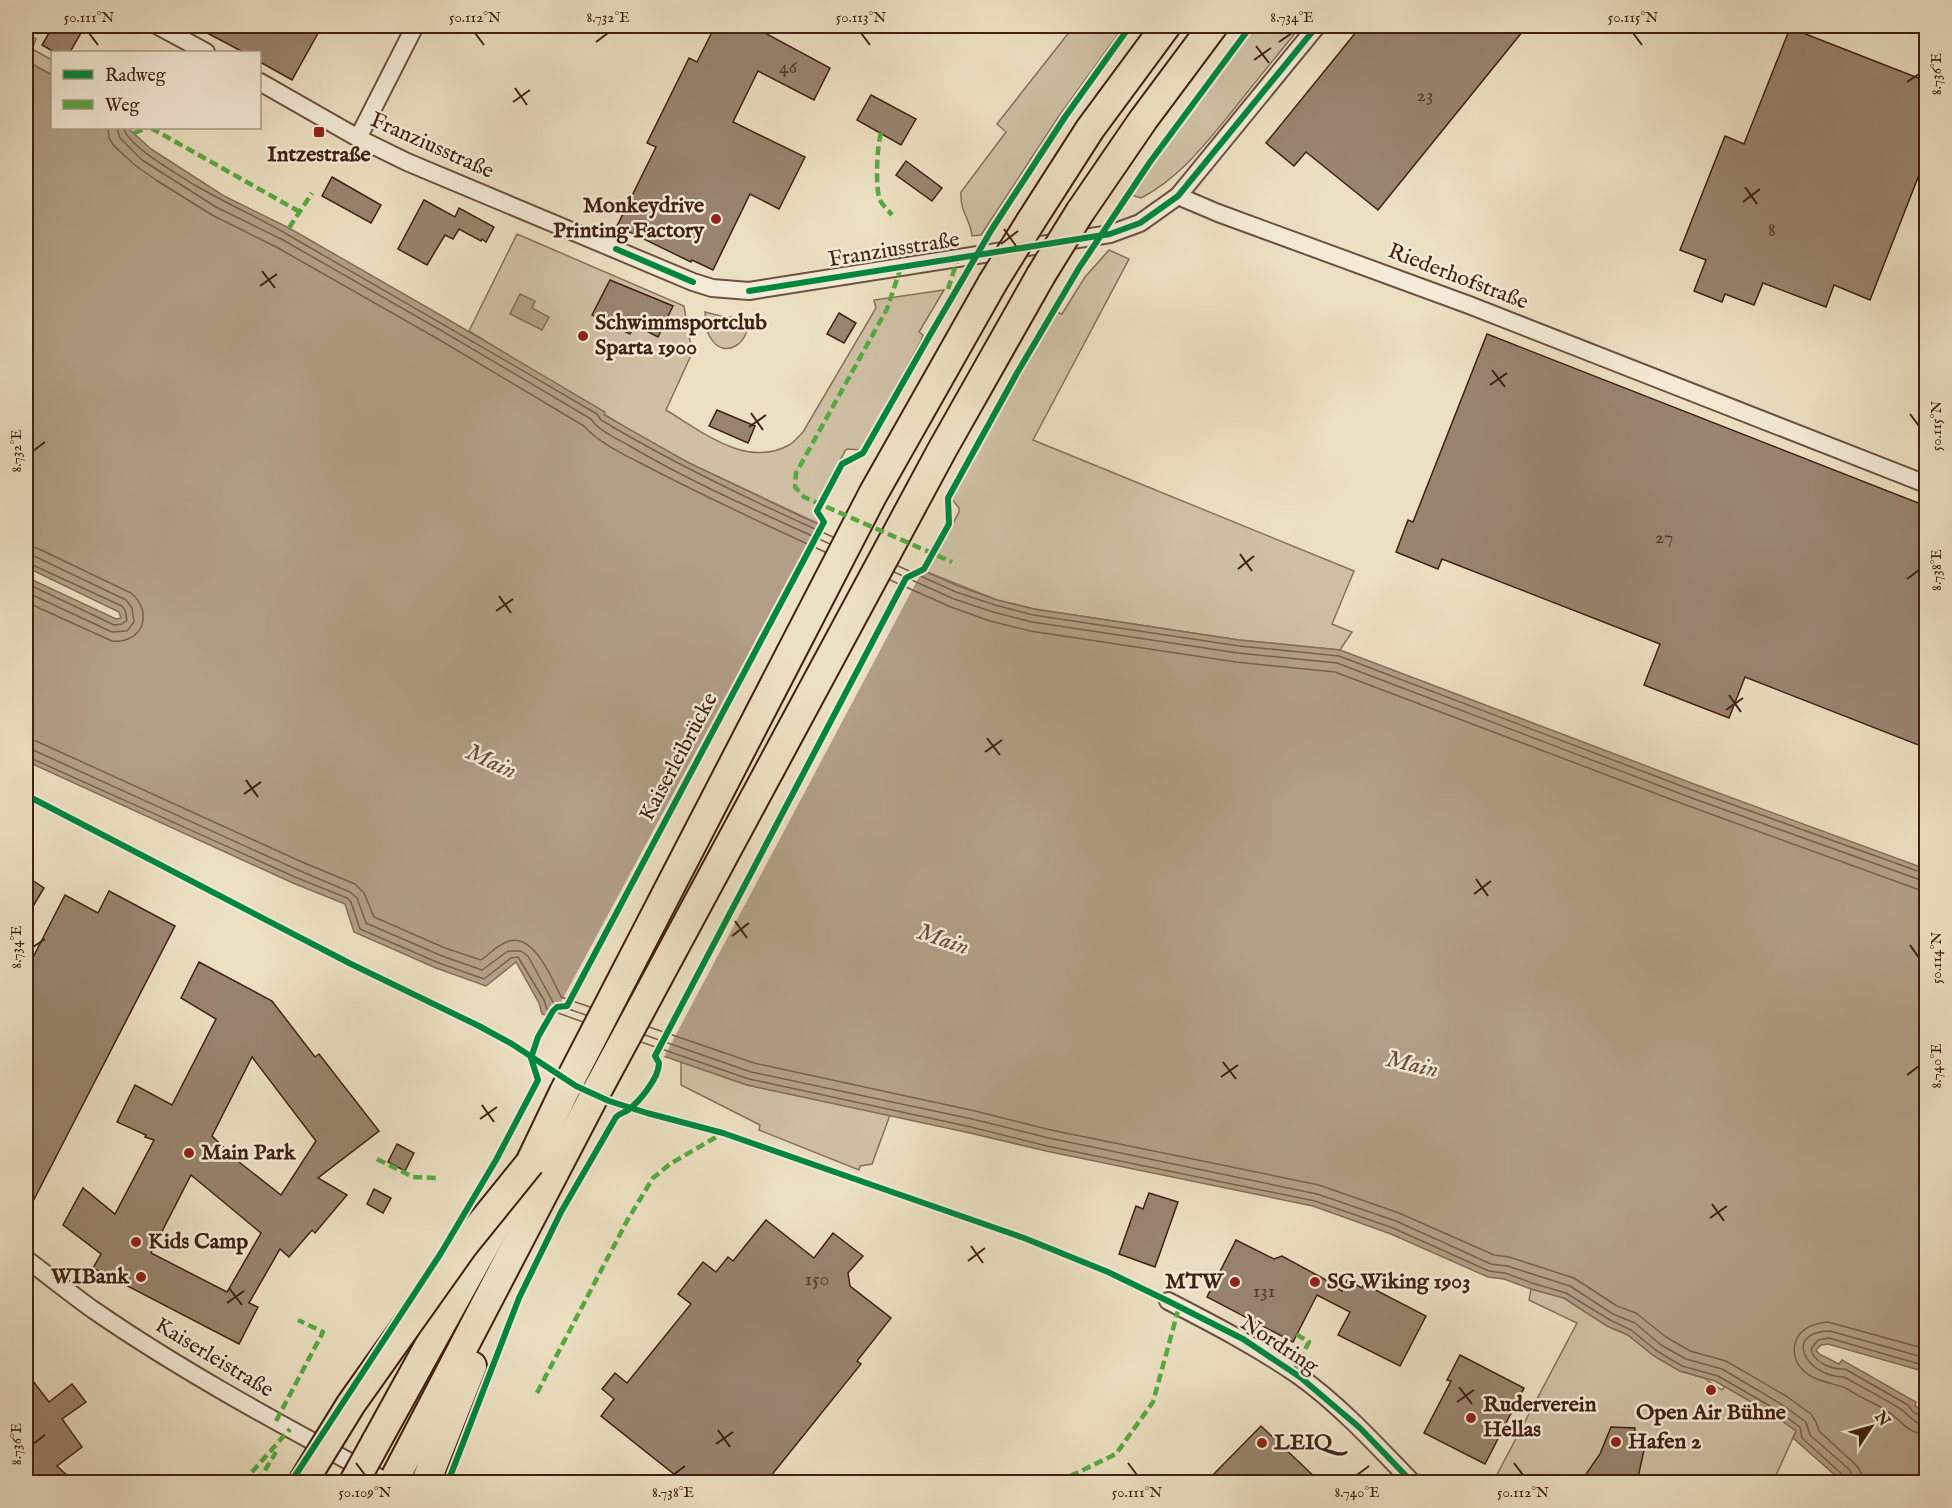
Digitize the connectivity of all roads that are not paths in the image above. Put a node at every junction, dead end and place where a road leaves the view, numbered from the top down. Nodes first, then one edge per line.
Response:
1 (158, 26) edge
2 (415, 26) edge
3 (1166, 26) edge
4 (1213, 26) edge
5 (1317, 26) edge
6 (204, 51) edge
7 (261, 83) edge
8 (358, 138) junction
9 (1178, 196) junction
10 (1926, 483) edge
11 (530, 1163) junction
12 (514, 1251) junction
13 (26, 1259) edge
14 (1168, 1301) dead end
15 (303, 1482) edge
16 (354, 1482) edge
17 (387, 1482) edge
18 (393, 1482) edge
19 (426, 1482) edge
20 (1412, 1482) edge

1 - 6 street
2 - 8 street
3 - 11 highway, bridge
4 - 12 highway, bridge
5 - 9 street
7 - 8 street, Franziusstraße
8 - 9 street, Franziusstraße
9 - 10 street, Riederhofstraße
11 - 15 highway, bridge
11 - 16 highway, bridge
12 - 18 highway
12 - 19 highway
13 - 17 street, Kaiserleistraße
14 - 20 street, Nordring

